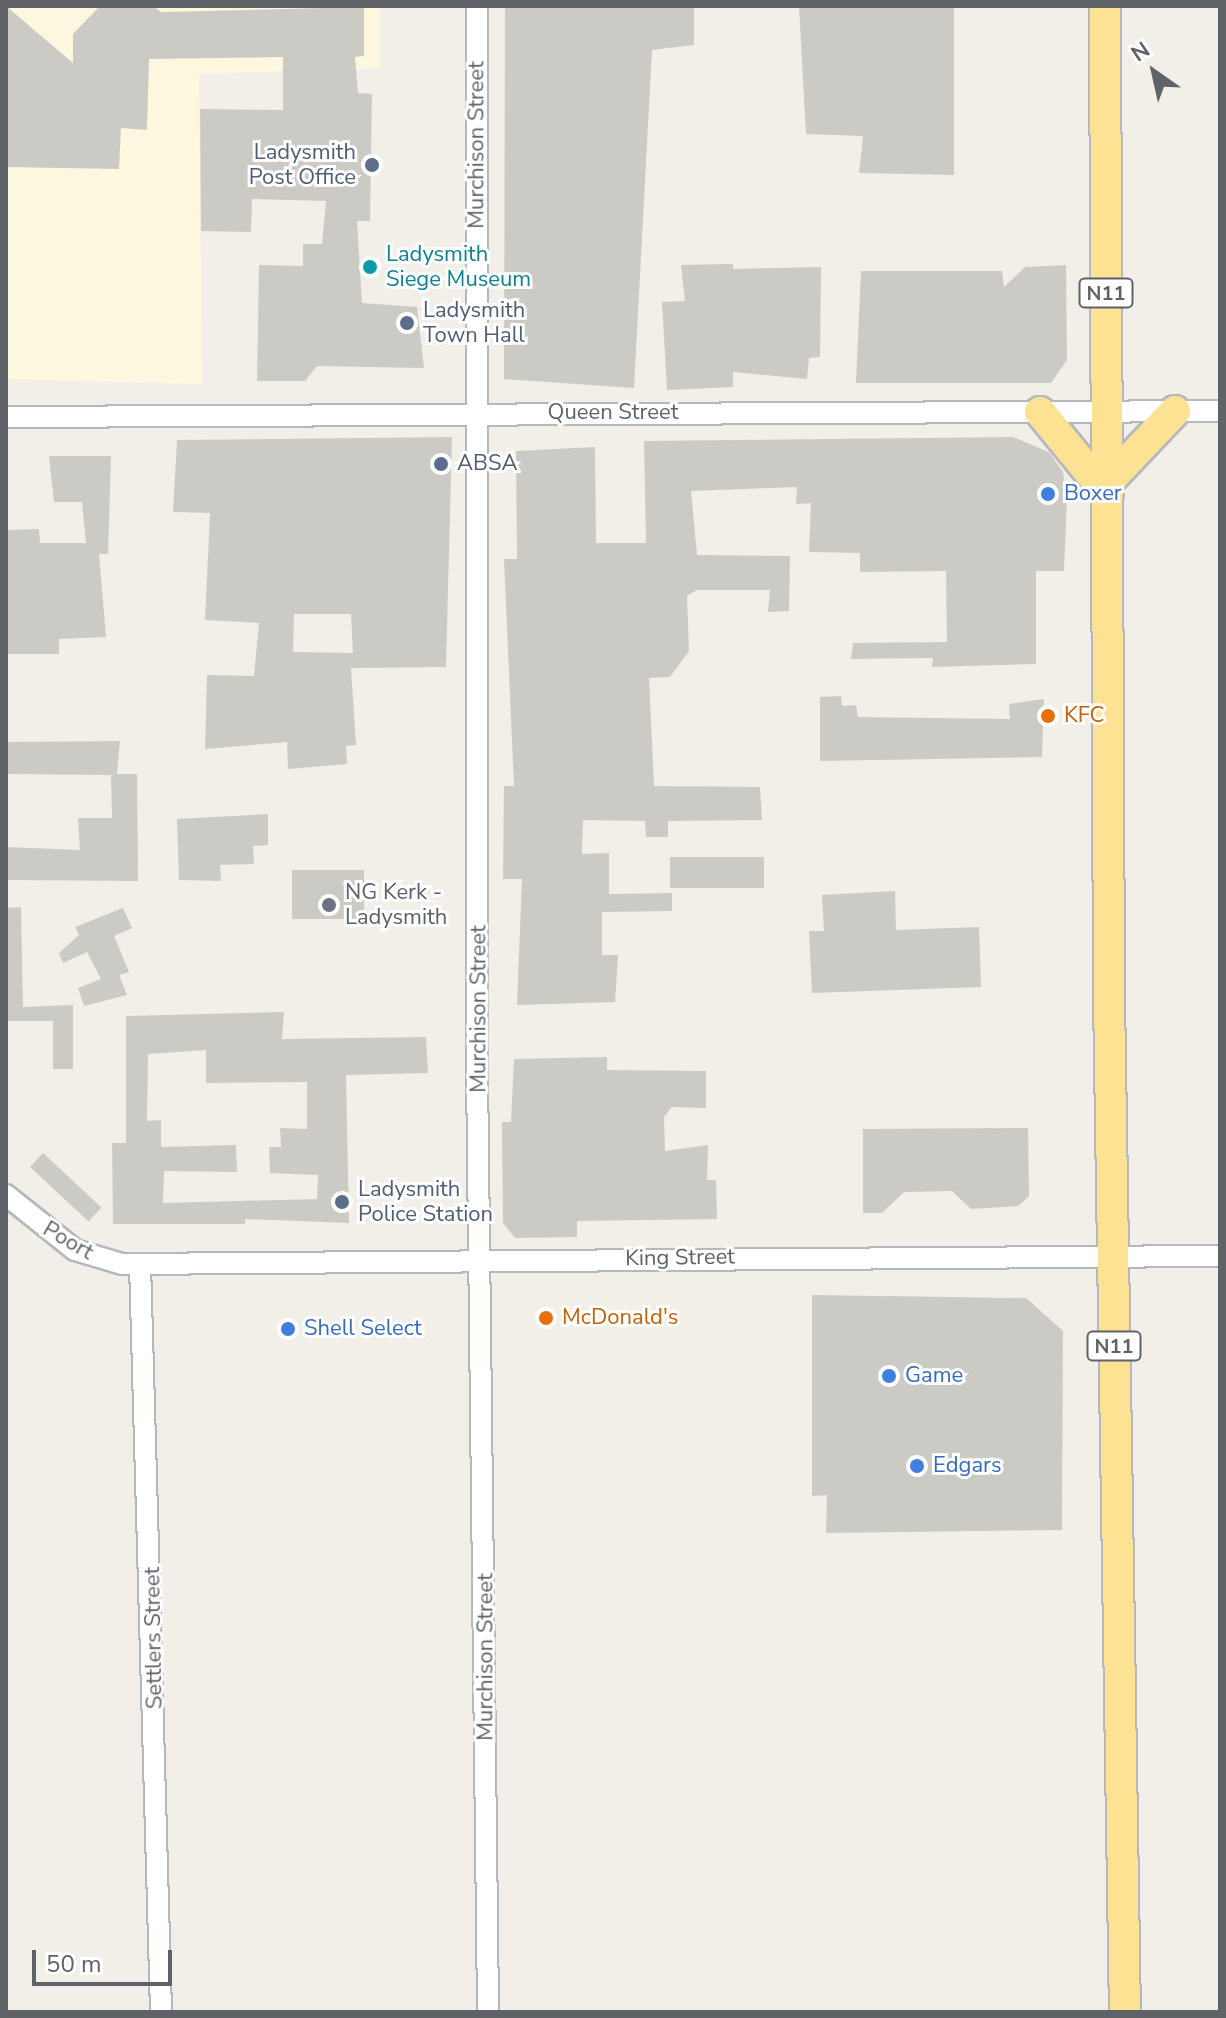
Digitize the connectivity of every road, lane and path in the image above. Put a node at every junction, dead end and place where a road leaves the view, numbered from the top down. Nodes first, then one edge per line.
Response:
1 (477, 6) edge
2 (1105, 6) edge
3 (1175, 411) junction
4 (1220, 411) edge
5 (1040, 412) junction
6 (1107, 412) junction
7 (479, 414) junction
8 (6, 417) edge
9 (1107, 489) junction
10 (6, 1195) edge
11 (1112, 1255) junction
12 (1220, 1256) edge
13 (482, 1263) junction
14 (140, 1264) junction
15 (161, 2012) edge
16 (488, 2012) edge
17 (1125, 2012) edge

1 - 7 street, Murchison Street
2 - 6 highway, N11
3 - 4 street, Queen Street
3 - 6 street, Queen Street
3 - 9 highway
5 - 6 street, Queen Street
5 - 7 street, Queen Street
5 - 9 highway
6 - 9 highway, N11
7 - 8 street, Queen Street
7 - 13 street, Murchison Street
9 - 11 highway, N11
10 - 14 street, Poort
11 - 12 street, King Street
11 - 13 street, King Street
11 - 17 highway, N11
13 - 14 street, King Street
13 - 16 street, Murchison Street
14 - 15 street, Settlers Street

